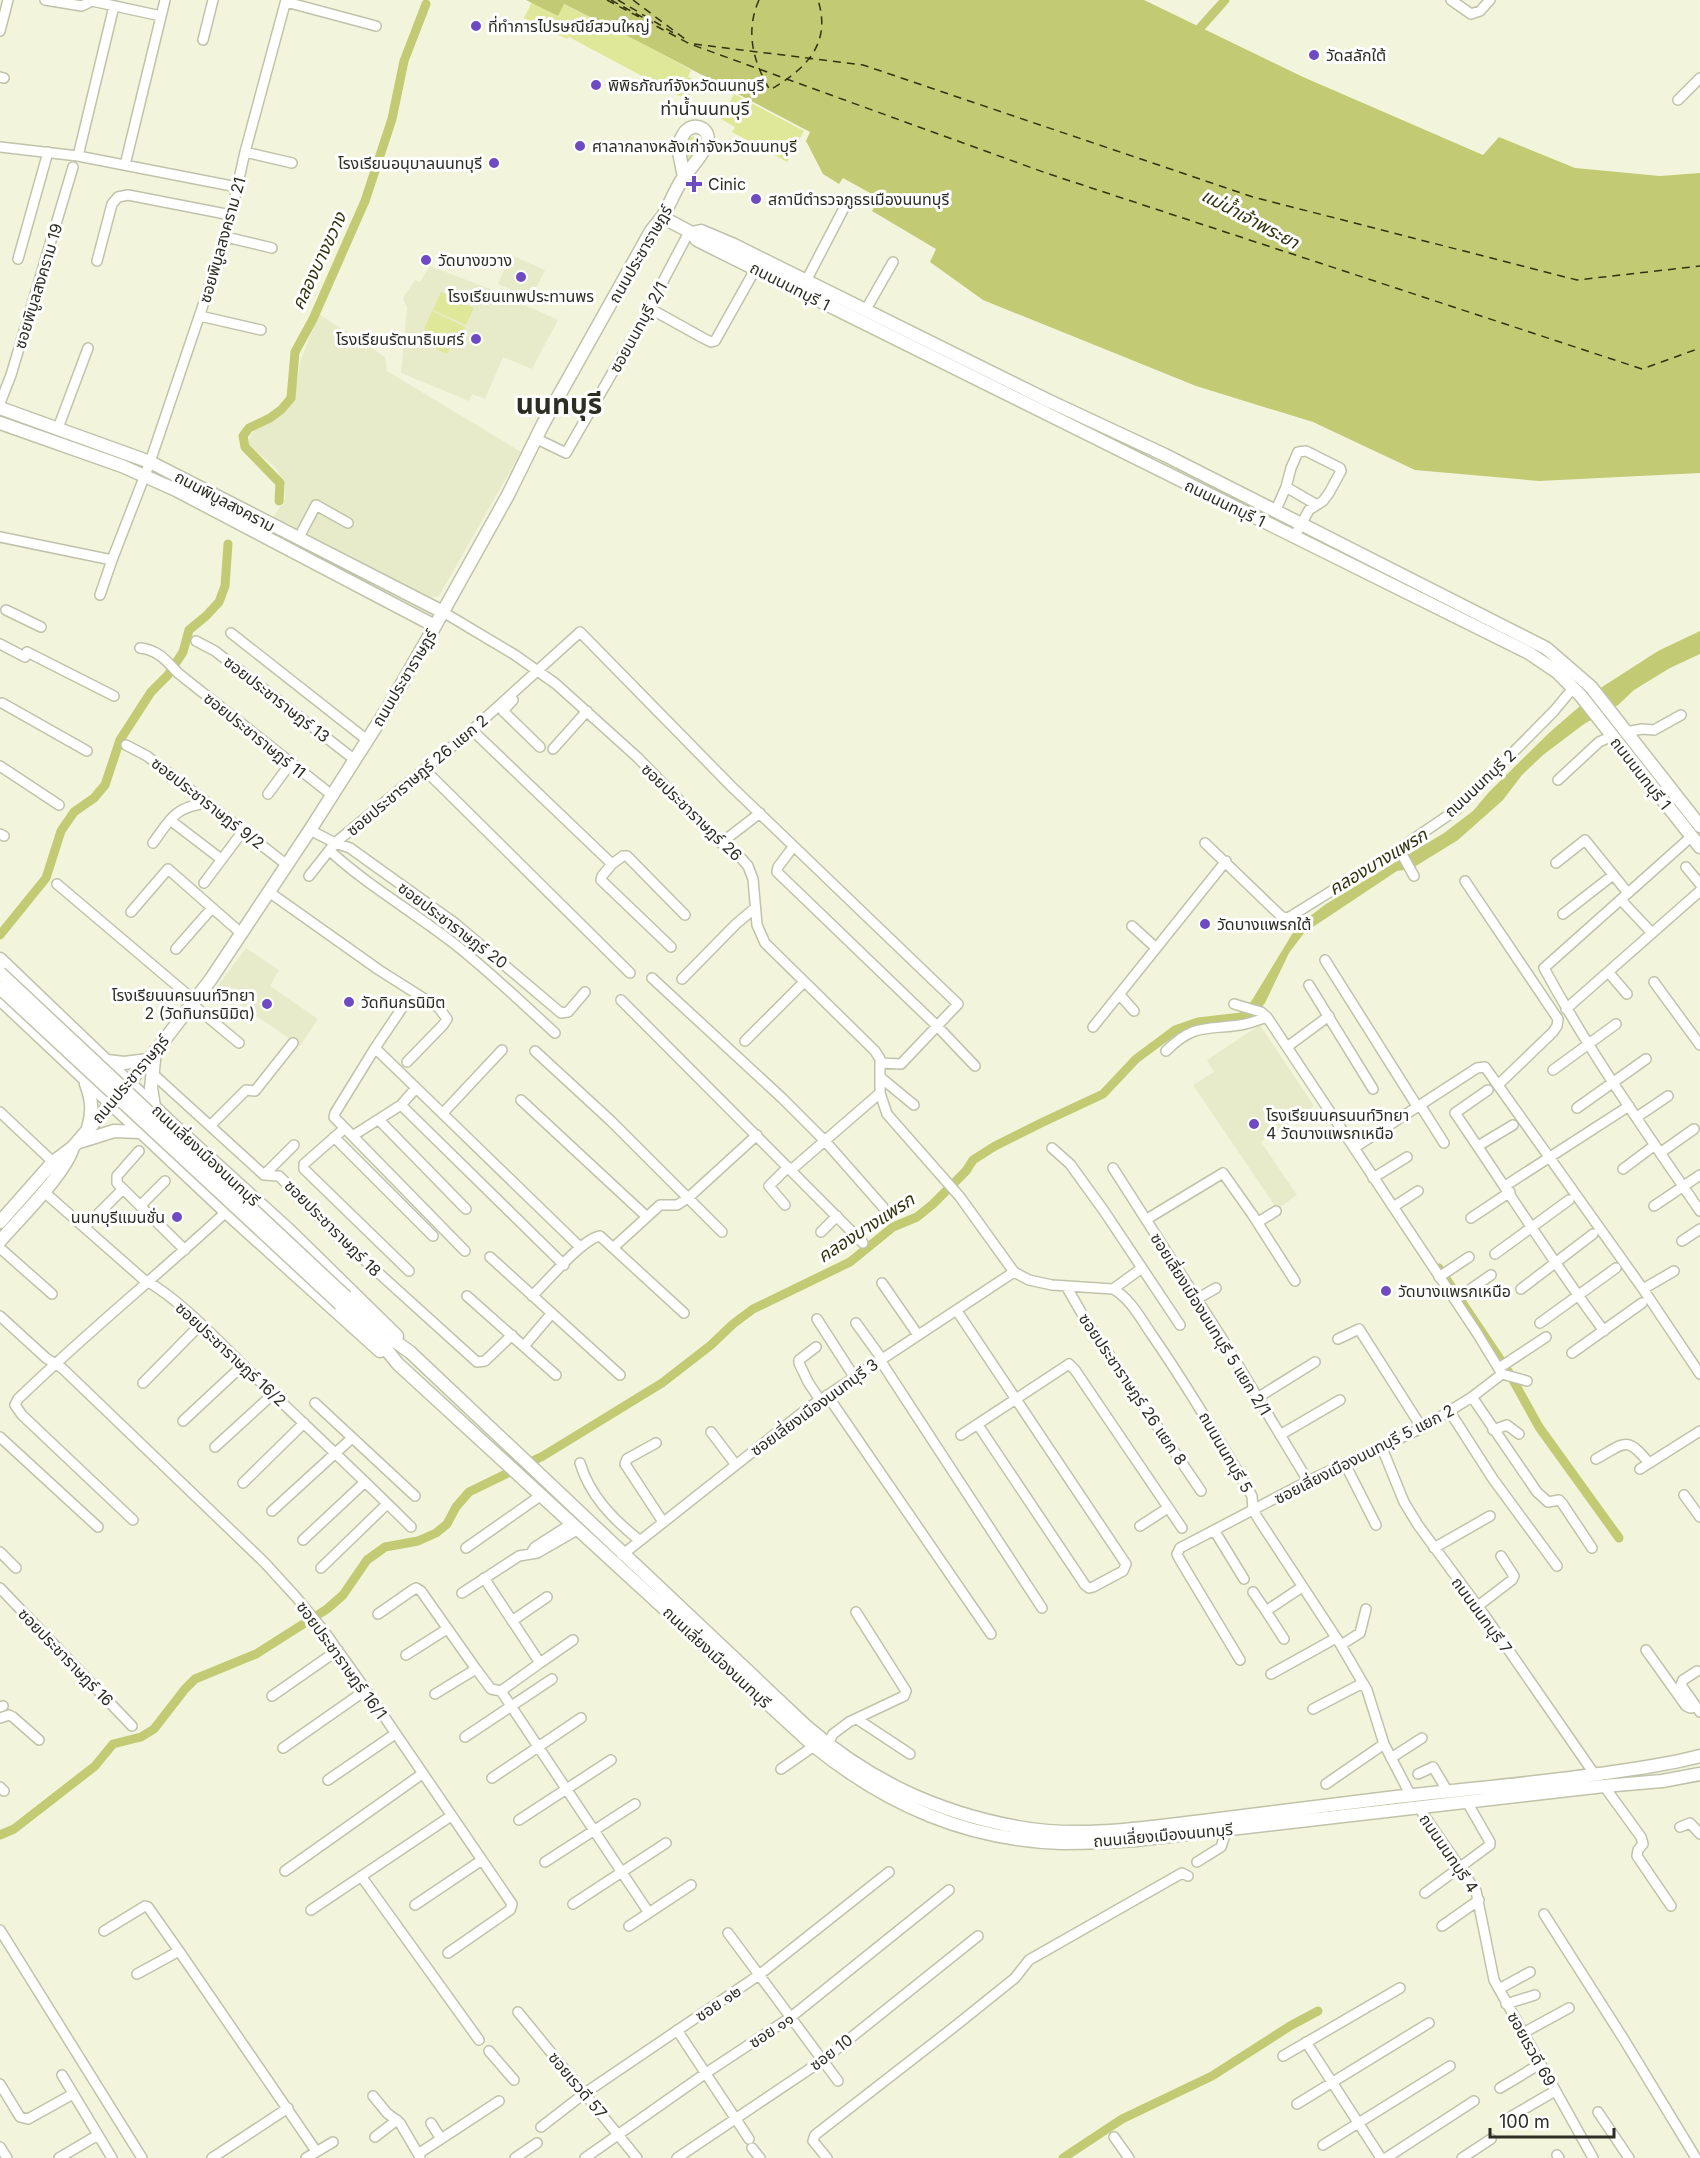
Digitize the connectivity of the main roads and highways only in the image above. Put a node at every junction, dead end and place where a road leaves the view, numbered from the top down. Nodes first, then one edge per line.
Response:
1 (684, 177) dead end
2 (662, 217) junction
3 (690, 232) junction
4 (0, 408) edge
5 (0, 423) edge
6 (443, 612) junction
7 (435, 626) junction
8 (1698, 838) edge
9 (0, 959) edge
10 (0, 973) edge
11 (0, 988) edge
12 (0, 999) edge
13 (92, 1048) junction
14 (152, 1055) junction
15 (107, 1061) junction
16 (80, 1075) junction
17 (129, 1082) junction
18 (110, 1104) junction
19 (154, 1106) junction
20 (170, 1122) junction
21 (87, 1130) junction
22 (141, 1132) junction
23 (153, 1144) junction
24 (75, 1145) junction
25 (1, 1220) edge
26 (0, 1241) edge
27 (343, 1300) junction
28 (410, 1352) junction
29 (398, 1364) junction
30 (1700, 1756) edge
31 (1700, 1765) edge
32 (1700, 1774) edge
33 (1638, 1783) junction

1 - 2 main road, ถนนประชาราษฎร์
2 - 3 main road, ถนนนนทบุรี 1
2 - 6 main road, ถนนประชาราษฎร์
3 - 8 main road, ถนนนนทบุรี 1
3 - 8 main road, ถนนนนทบุรี 1
4 - 6 main road, ถนนพิบูลสงคราม
5 - 7 main road, ถนนพิบูลสงคราม
6 - 7 main road, ถนนประชาราษฎร์
7 - 14 main road, ถนนประชาราษฎร์
9 - 13 main road, ถนนเลี่ยงเมืองนนทบุรี
10 - 27 main road, ถนนเลี่ยงเมืองนนทบุรี, bridge
11 - 27 main road, ถนนเลี่ยงเมืองนนทบุรี, bridge
12 - 16 main road, ถนนเลี่ยงเมืองนนทบุรี
13 - 15 main road, ถนนเลี่ยงเมืองนนทบุรี
13 - 16 main road
14 - 15 main road
14 - 17 main road, ถนนประชาราษฎร์
14 - 19 main road
15 - 17 main road, ถนนเลี่ยงเมืองนนทบุรี
16 - 18 main road, ถนนเลี่ยงเมืองนนทบุรี
16 - 21 main road
17 - 18 main road, ถนนประชาราษฎร์
17 - 19 main road, ถนนเลี่ยงเมืองนนทบุรี
18 - 21 main road, ถนนประชาราษฎร์
18 - 22 main road, ถนนเลี่ยงเมืองนนทบุรี
19 - 20 main road, ถนนเลี่ยงเมืองนนทบุรี
20 - 23 main road
20 - 28 main road, ถนนเลี่ยงเมืองนนทบุรี
21 - 24 main road, ถนนประชาราษฎร์
22 - 23 main road, ถนนเลี่ยงเมืองนนทบุรี
22 - 24 main road
23 - 29 main road, ถนนเลี่ยงเมืองนนทบุรี
24 - 25 main road, ถนนประชาราษฎร์
24 - 26 main road, ถนนประชาราษฎร์
27 - 28 main road, ถนนเลี่ยงเมืองนนทบุรี
27 - 29 main road, ถนนเลี่ยงเมืองนนทบุรี
28 - 30 main road, ถนนเลี่ยงเมืองนนทบุรี
29 - 33 main road, ถนนเลี่ยงเมืองนนทบุรี
31 - 33 main road
32 - 33 main road, ถนนเลี่ยงเมืองนนทบุรี

